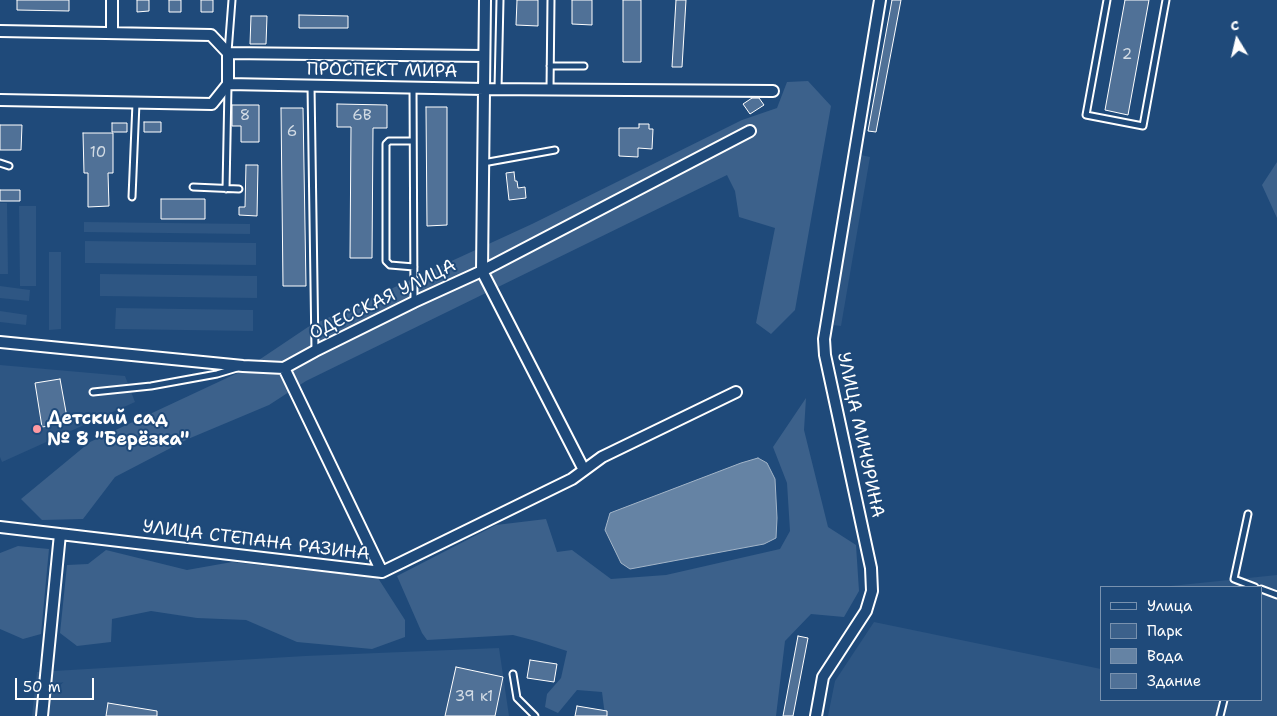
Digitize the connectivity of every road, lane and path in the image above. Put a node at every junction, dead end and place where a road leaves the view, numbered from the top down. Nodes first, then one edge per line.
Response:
1 (112, 0) edge
2 (232, 0) edge
3 (485, 0) edge
4 (500, 0) edge
5 (551, 0) edge
6 (880, 0) edge
7 (1107, 0) edge
8 (1166, 0) edge
9 (0, 31) edge
10 (112, 32) junction
11 (228, 53) junction
12 (484, 56) junction
13 (550, 66) junction
14 (584, 66) dead end
15 (228, 84) junction
16 (311, 86) junction
17 (413, 87) junction
18 (484, 89) junction
19 (498, 89) junction
20 (550, 89) junction
21 (773, 91) dead end
22 (0, 100) edge
23 (136, 103) junction
24 (750, 131) dead end
25 (413, 141) junction
26 (554, 150) dead end
27 (0, 163) edge
28 (483, 163) junction
29 (9, 166) dead end
30 (193, 187) dead end
31 (226, 189) junction
32 (240, 189) dead end
33 (132, 197) dead end
34 (414, 267) junction
35 (482, 271) junction
36 (414, 302) junction
37 (0, 342) edge
38 (315, 351) junction
39 (243, 366) junction
40 (284, 368) junction
41 (93, 392) dead end
42 (736, 392) dead end
43 (584, 470) junction
44 (1248, 514) dead end
45 (0, 528) edge
46 (60, 534) junction
47 (382, 572) junction
48 (1250, 586) edge
49 (1262, 589) edge
50 (1277, 595) edge
51 (513, 674) dead end
52 (1224, 701) edge
53 (42, 716) edge
54 (535, 716) edge
55 (816, 716) edge
56 (1220, 716) edge

1 - 10 street
2 - 11 lane
3 - 12 street
4 - 19 lane
5 - 13 lane
6 - 55 street, УЛИЦА МИЧУРИНА
7 - 8 lane
9 - 10 street
10 - 11 street
11 - 12 street, ПРОСПЕКТ МИРА
11 - 15 street
12 - 18 street
13 - 14 lane
13 - 20 lane
15 - 16 street, ПРОСПЕКТ МИРА
15 - 23 street
15 - 31 lane
16 - 17 street, ПРОСПЕКТ МИРА
16 - 38 lane
17 - 18 street, ПРОСПЕКТ МИРА
17 - 25 lane
18 - 19 street, ПРОСПЕКТ МИРА
18 - 28 street
19 - 20 street, ПРОСПЕКТ МИРА
20 - 21 street, ПРОСПЕКТ МИРА
22 - 23 street
23 - 33 lane
24 - 35 street, ОДЕССКАЯ УЛИЦА
25 - 34 lane
25 - 34 lane
26 - 28 lane
27 - 29 lane
28 - 35 street
30 - 31 lane
31 - 32 lane
34 - 36 lane
35 - 36 street, ОДЕССКАЯ УЛИЦА
35 - 43 street
36 - 38 street, ОДЕССКАЯ УЛИЦА
37 - 39 street
38 - 40 street, ОДЕССКАЯ УЛИЦА
39 - 40 street
39 - 41 lane
40 - 47 street
42 - 43 street, УЛИЦА СТЕПАНА РАЗИНА
43 - 47 street, УЛИЦА СТЕПАНА РАЗИНА
44 - 48 lane
45 - 46 street, УЛИЦА СТЕПАНА РАЗИНА
46 - 47 street, УЛИЦА СТЕПАНА РАЗИНА
46 - 53 street
49 - 50 lane
51 - 54 lane
52 - 56 lane

